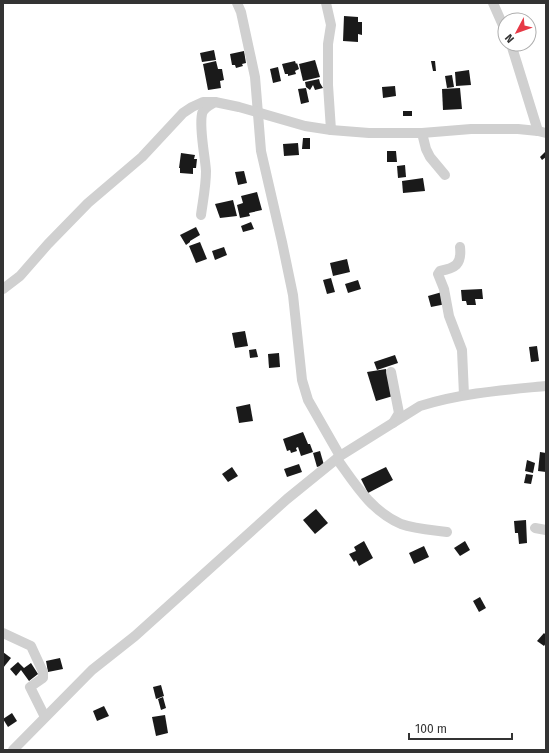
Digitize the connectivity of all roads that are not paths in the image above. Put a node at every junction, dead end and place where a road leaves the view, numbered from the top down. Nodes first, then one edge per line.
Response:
1 (237, 3) edge
2 (326, 3) edge
3 (514, 52) edge
4 (215, 102) junction
5 (258, 114) junction
6 (331, 130) junction
7 (542, 132) edge
8 (422, 133) junction
9 (445, 175) dead end
10 (201, 215) dead end
11 (460, 248) dead end
12 (3, 289) edge
13 (391, 372) dead end
14 (546, 386) edge
15 (464, 395) junction
16 (393, 423) junction
17 (338, 458) junction
18 (535, 528) dead end
19 (546, 530) edge
20 (447, 532) dead end
21 (3, 633) edge
22 (45, 716) junction
23 (13, 750) edge

1 - 5 street
2 - 6 street
3 - 7 street
4 - 5 street
4 - 10 street
4 - 12 street
5 - 6 street
5 - 17 street
6 - 8 street
7 - 8 street
8 - 9 street
11 - 15 street
13 - 16 street
14 - 15 street
15 - 16 street
16 - 17 street
17 - 20 street
17 - 22 street
18 - 19 street
21 - 22 street
22 - 23 street

